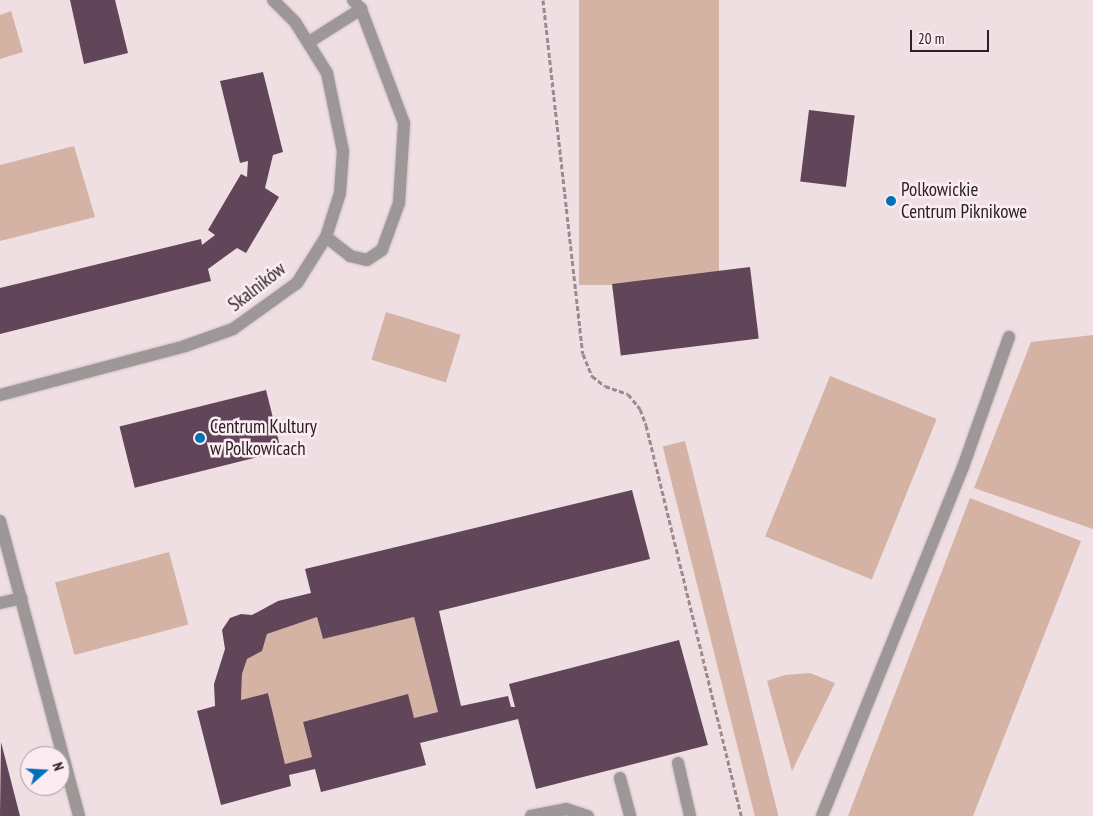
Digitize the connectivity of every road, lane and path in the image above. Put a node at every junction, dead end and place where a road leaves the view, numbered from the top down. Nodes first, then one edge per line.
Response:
1 (274, 0) edge
2 (543, 0) edge
3 (357, 4) edge
4 (309, 42) junction
5 (326, 238) junction
6 (1009, 337) dead end
7 (0, 395) edge
8 (0, 521) edge
9 (21, 598) junction
10 (0, 603) edge
11 (678, 764) dead end
12 (620, 778) dead end
13 (79, 816) edge
14 (531, 816) edge
15 (588, 816) edge
16 (630, 816) edge
17 (690, 816) edge
18 (742, 816) edge
19 (822, 816) edge

1 - 4 street, Skalników
2 - 18 path
3 - 4 street
3 - 5 street
4 - 5 street, Skalników
5 - 7 street, Skalników
6 - 19 street
8 - 9 street
9 - 10 street
9 - 13 street
11 - 17 street
12 - 16 street
14 - 15 street

